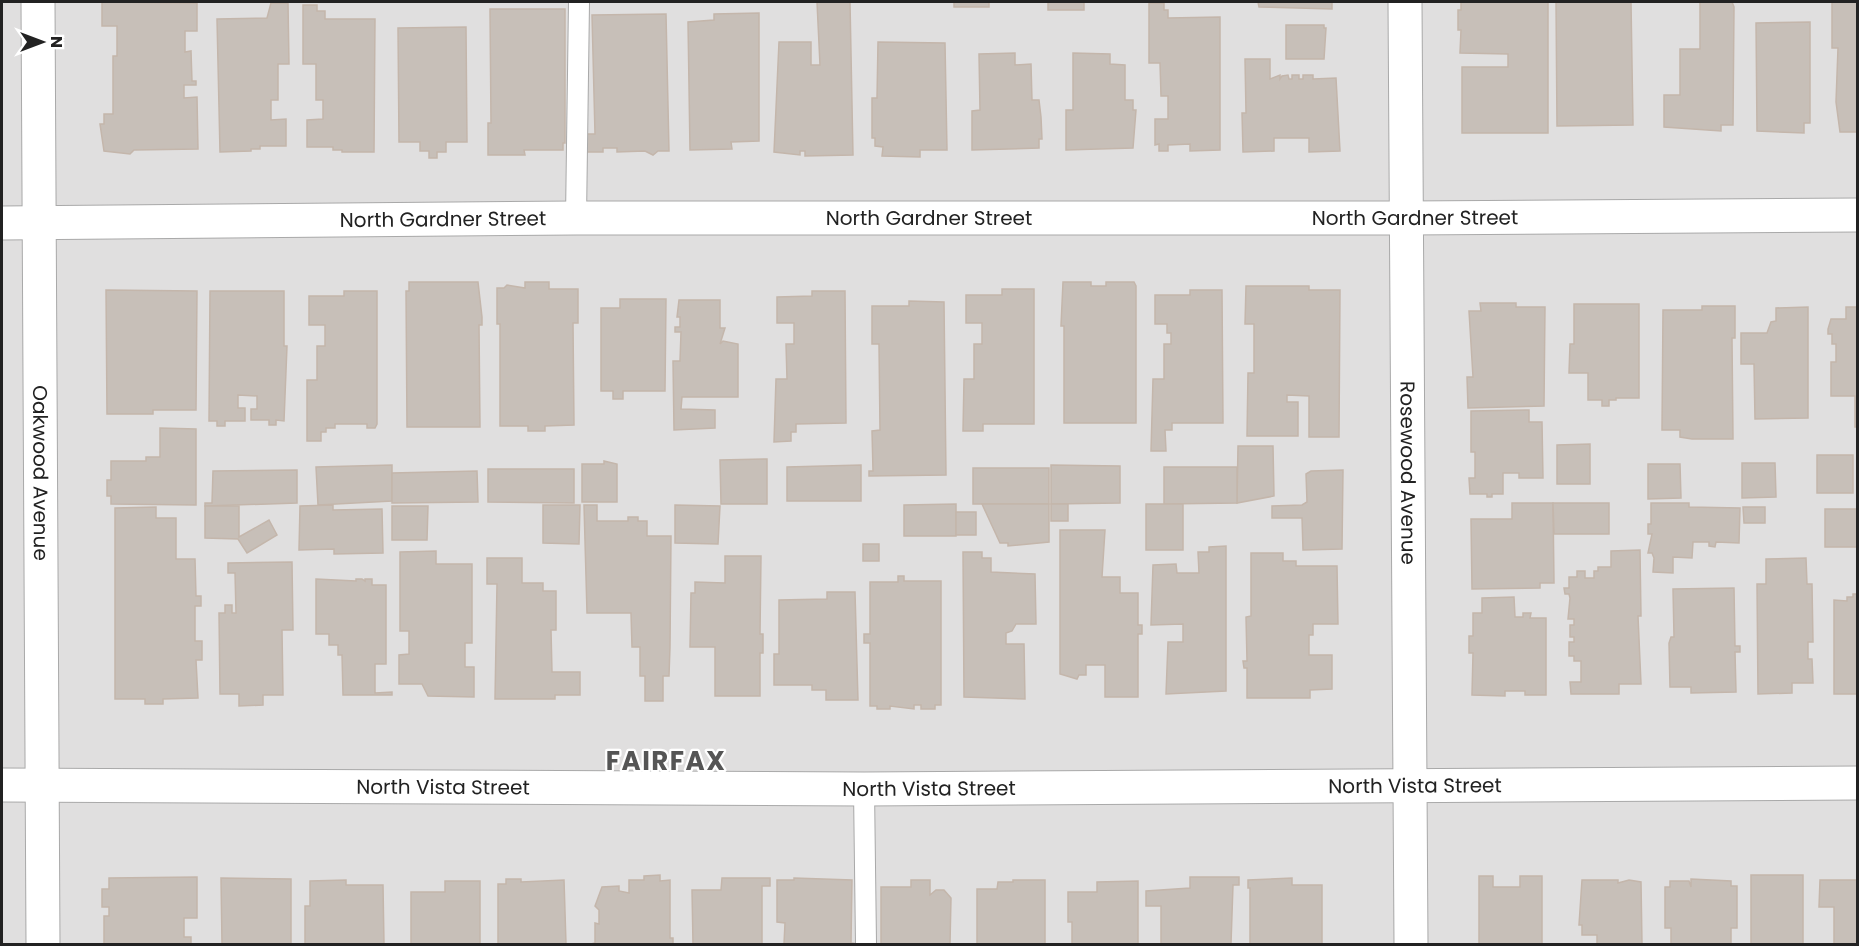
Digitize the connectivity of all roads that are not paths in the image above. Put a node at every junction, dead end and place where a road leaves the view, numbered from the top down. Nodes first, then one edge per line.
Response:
1 (38, 2) edge
2 (579, 2) edge
3 (1405, 2) edge
4 (1857, 215) edge
5 (576, 218) junction
6 (1406, 218) junction
7 (2, 223) edge
8 (37, 223) junction
9 (1857, 783) edge
10 (2, 784) edge
11 (44, 784) junction
12 (1410, 784) junction
13 (864, 789) junction
14 (43, 945) edge
15 (866, 945) edge
16 (1411, 945) edge

1 - 8 street, Oakwood Avenue
2 - 5 lane
3 - 6 street, Rosewood Avenue
4 - 6 street, North Gardner Street
5 - 6 street, North Gardner Street
5 - 8 street, North Gardner Street
6 - 12 street, Rosewood Avenue
7 - 8 street, North Gardner Street
8 - 11 street, Oakwood Avenue
9 - 12 street, North Vista Street
10 - 11 street, North Vista Street
11 - 13 street, North Vista Street
11 - 14 street, Oakwood Avenue
12 - 13 street, North Vista Street
12 - 16 street, Rosewood Avenue
13 - 15 lane

